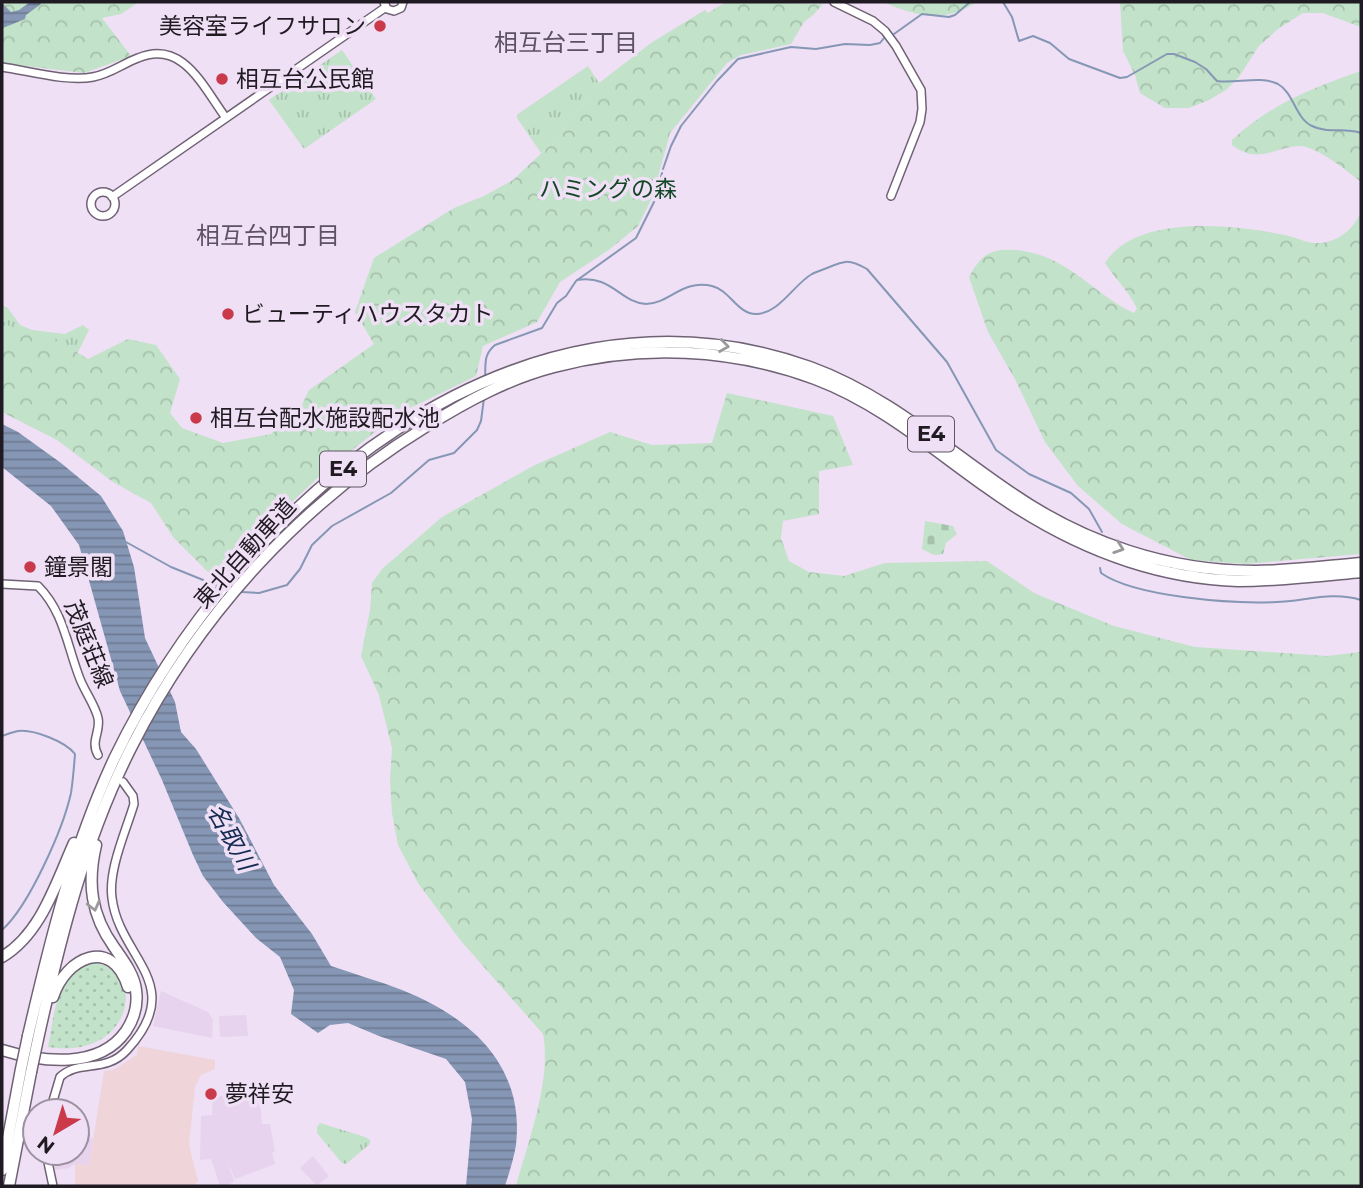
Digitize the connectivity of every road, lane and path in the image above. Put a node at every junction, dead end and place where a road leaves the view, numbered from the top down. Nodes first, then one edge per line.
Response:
1 (403, 2) edge
2 (834, 2) edge
3 (385, 4) edge
4 (2, 67) edge
5 (226, 118) junction
6 (891, 196) dead end
7 (112, 197) dead end
8 (491, 384) junction
9 (1361, 563) edge
10 (1361, 572) edge
11 (234, 583) junction
12 (2, 584) edge
13 (126, 742) junction
14 (98, 755) dead end
15 (121, 769) junction
16 (123, 782) dead end
17 (55, 885) junction
18 (2, 951) edge
19 (2, 957) edge
20 (36, 1039) junction
21 (2, 1046) edge
22 (29, 1071) junction
23 (54, 1097) edge
24 (49, 1167) edge
25 (2, 1170) edge
26 (9, 1186) edge
27 (53, 1186) edge

1 - 3 street
2 - 6 street
3 - 5 street
4 - 5 street
5 - 7 street
8 -> 9 highway, 東北自動車道 / E4
8 - 10 highway, 東北自動車道 / E4
8 - 11 highway, 東北自動車道 / E4
11 - 13 highway, 東北自動車道 / E4
11 - 13 highway, 東北自動車道 / E4
12 - 14 street, 茂庭荘線
13 - 15 highway, 東北自動車道 / E4
13 - 17 highway
13 - 20 highway, 東北自動車道 / E4
15 - 20 highway, 東北自動車道 / E4
15 -> 21 highway
16 - 23 street
17 - 18 highway
17 - 19 highway
20 - 21 highway
20 - 22 highway, 東北自動車道 / E4, bridge
22 - 25 highway, 東北自動車道 / E4
22 - 26 highway
24 - 27 street

